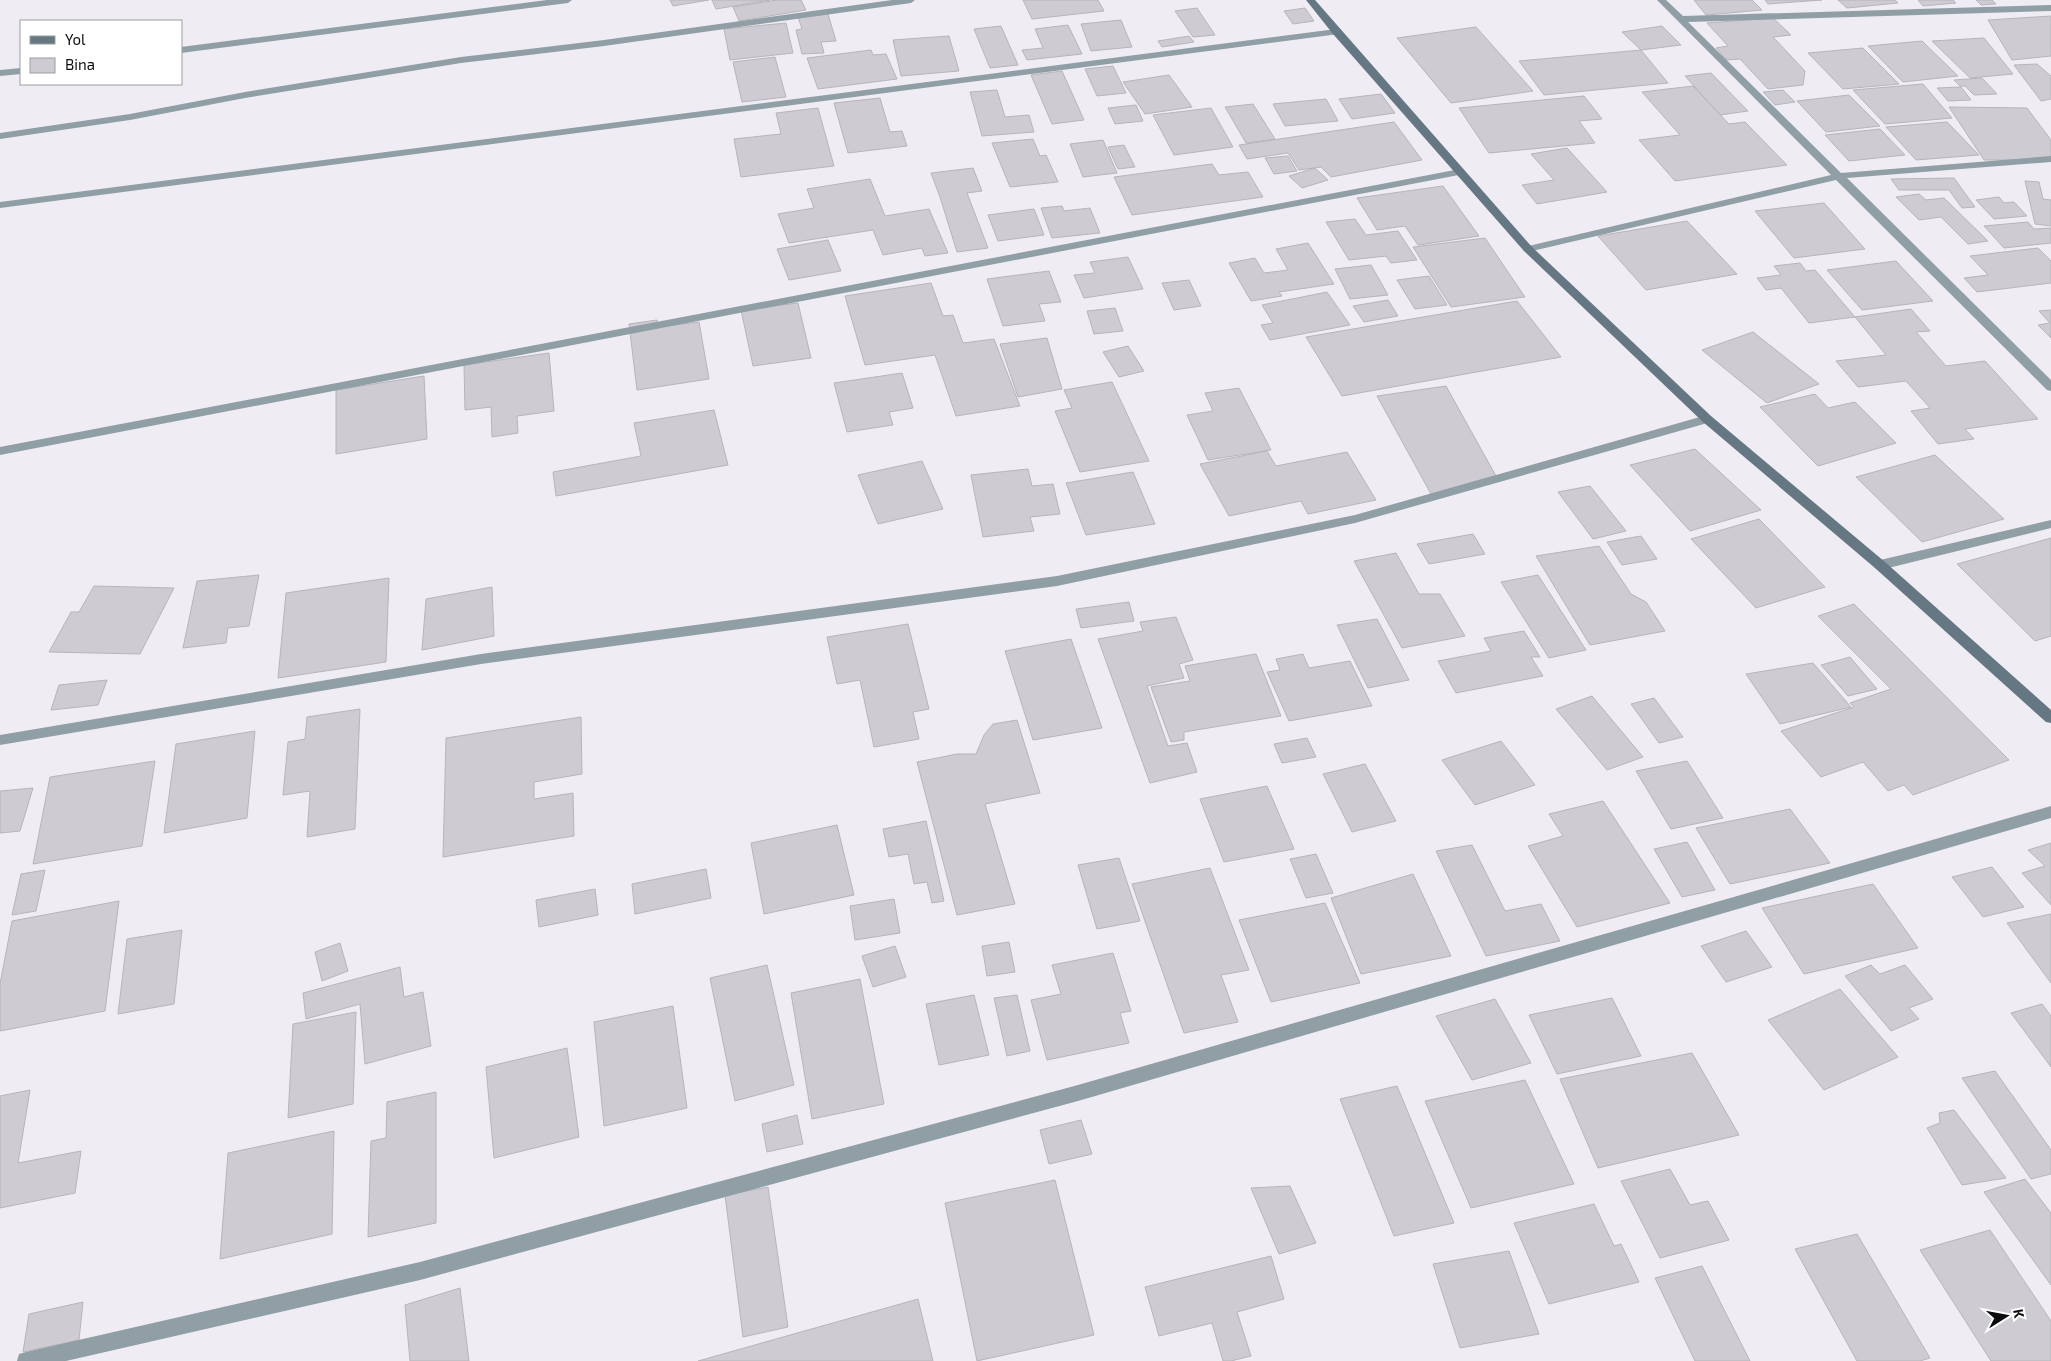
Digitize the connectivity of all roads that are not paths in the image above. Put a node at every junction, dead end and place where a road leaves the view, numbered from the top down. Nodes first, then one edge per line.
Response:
1 (568, 0) edge
2 (911, 0) edge
3 (1310, 0) edge
4 (1661, 0) edge
5 (2051, 8) edge
6 (1681, 19) junction
7 (1336, 32) junction
8 (182, 50) edge
9 (20, 70) edge
10 (0, 73) edge
11 (0, 136) edge
12 (2051, 159) edge
13 (1460, 172) junction
14 (1839, 176) junction
15 (0, 205) edge
16 (1528, 249) junction
17 (2051, 387) edge
18 (1706, 419) junction
19 (0, 452) edge
20 (2051, 524) edge
21 (1880, 565) junction
22 (2051, 718) edge
23 (0, 740) edge
24 (2051, 812) edge
25 (26, 1361) edge

1 - 8 street
2 - 11 street
3 - 7 main road
4 - 6 street
5 - 6 street
6 - 14 street
7 - 13 main road
7 - 15 street
9 - 10 street
12 - 14 street
13 - 16 main road
13 - 19 street
14 - 16 street
14 - 17 street
16 - 18 main road
18 - 21 main road
18 - 23 street
20 - 21 street
21 - 22 main road
24 - 25 street

